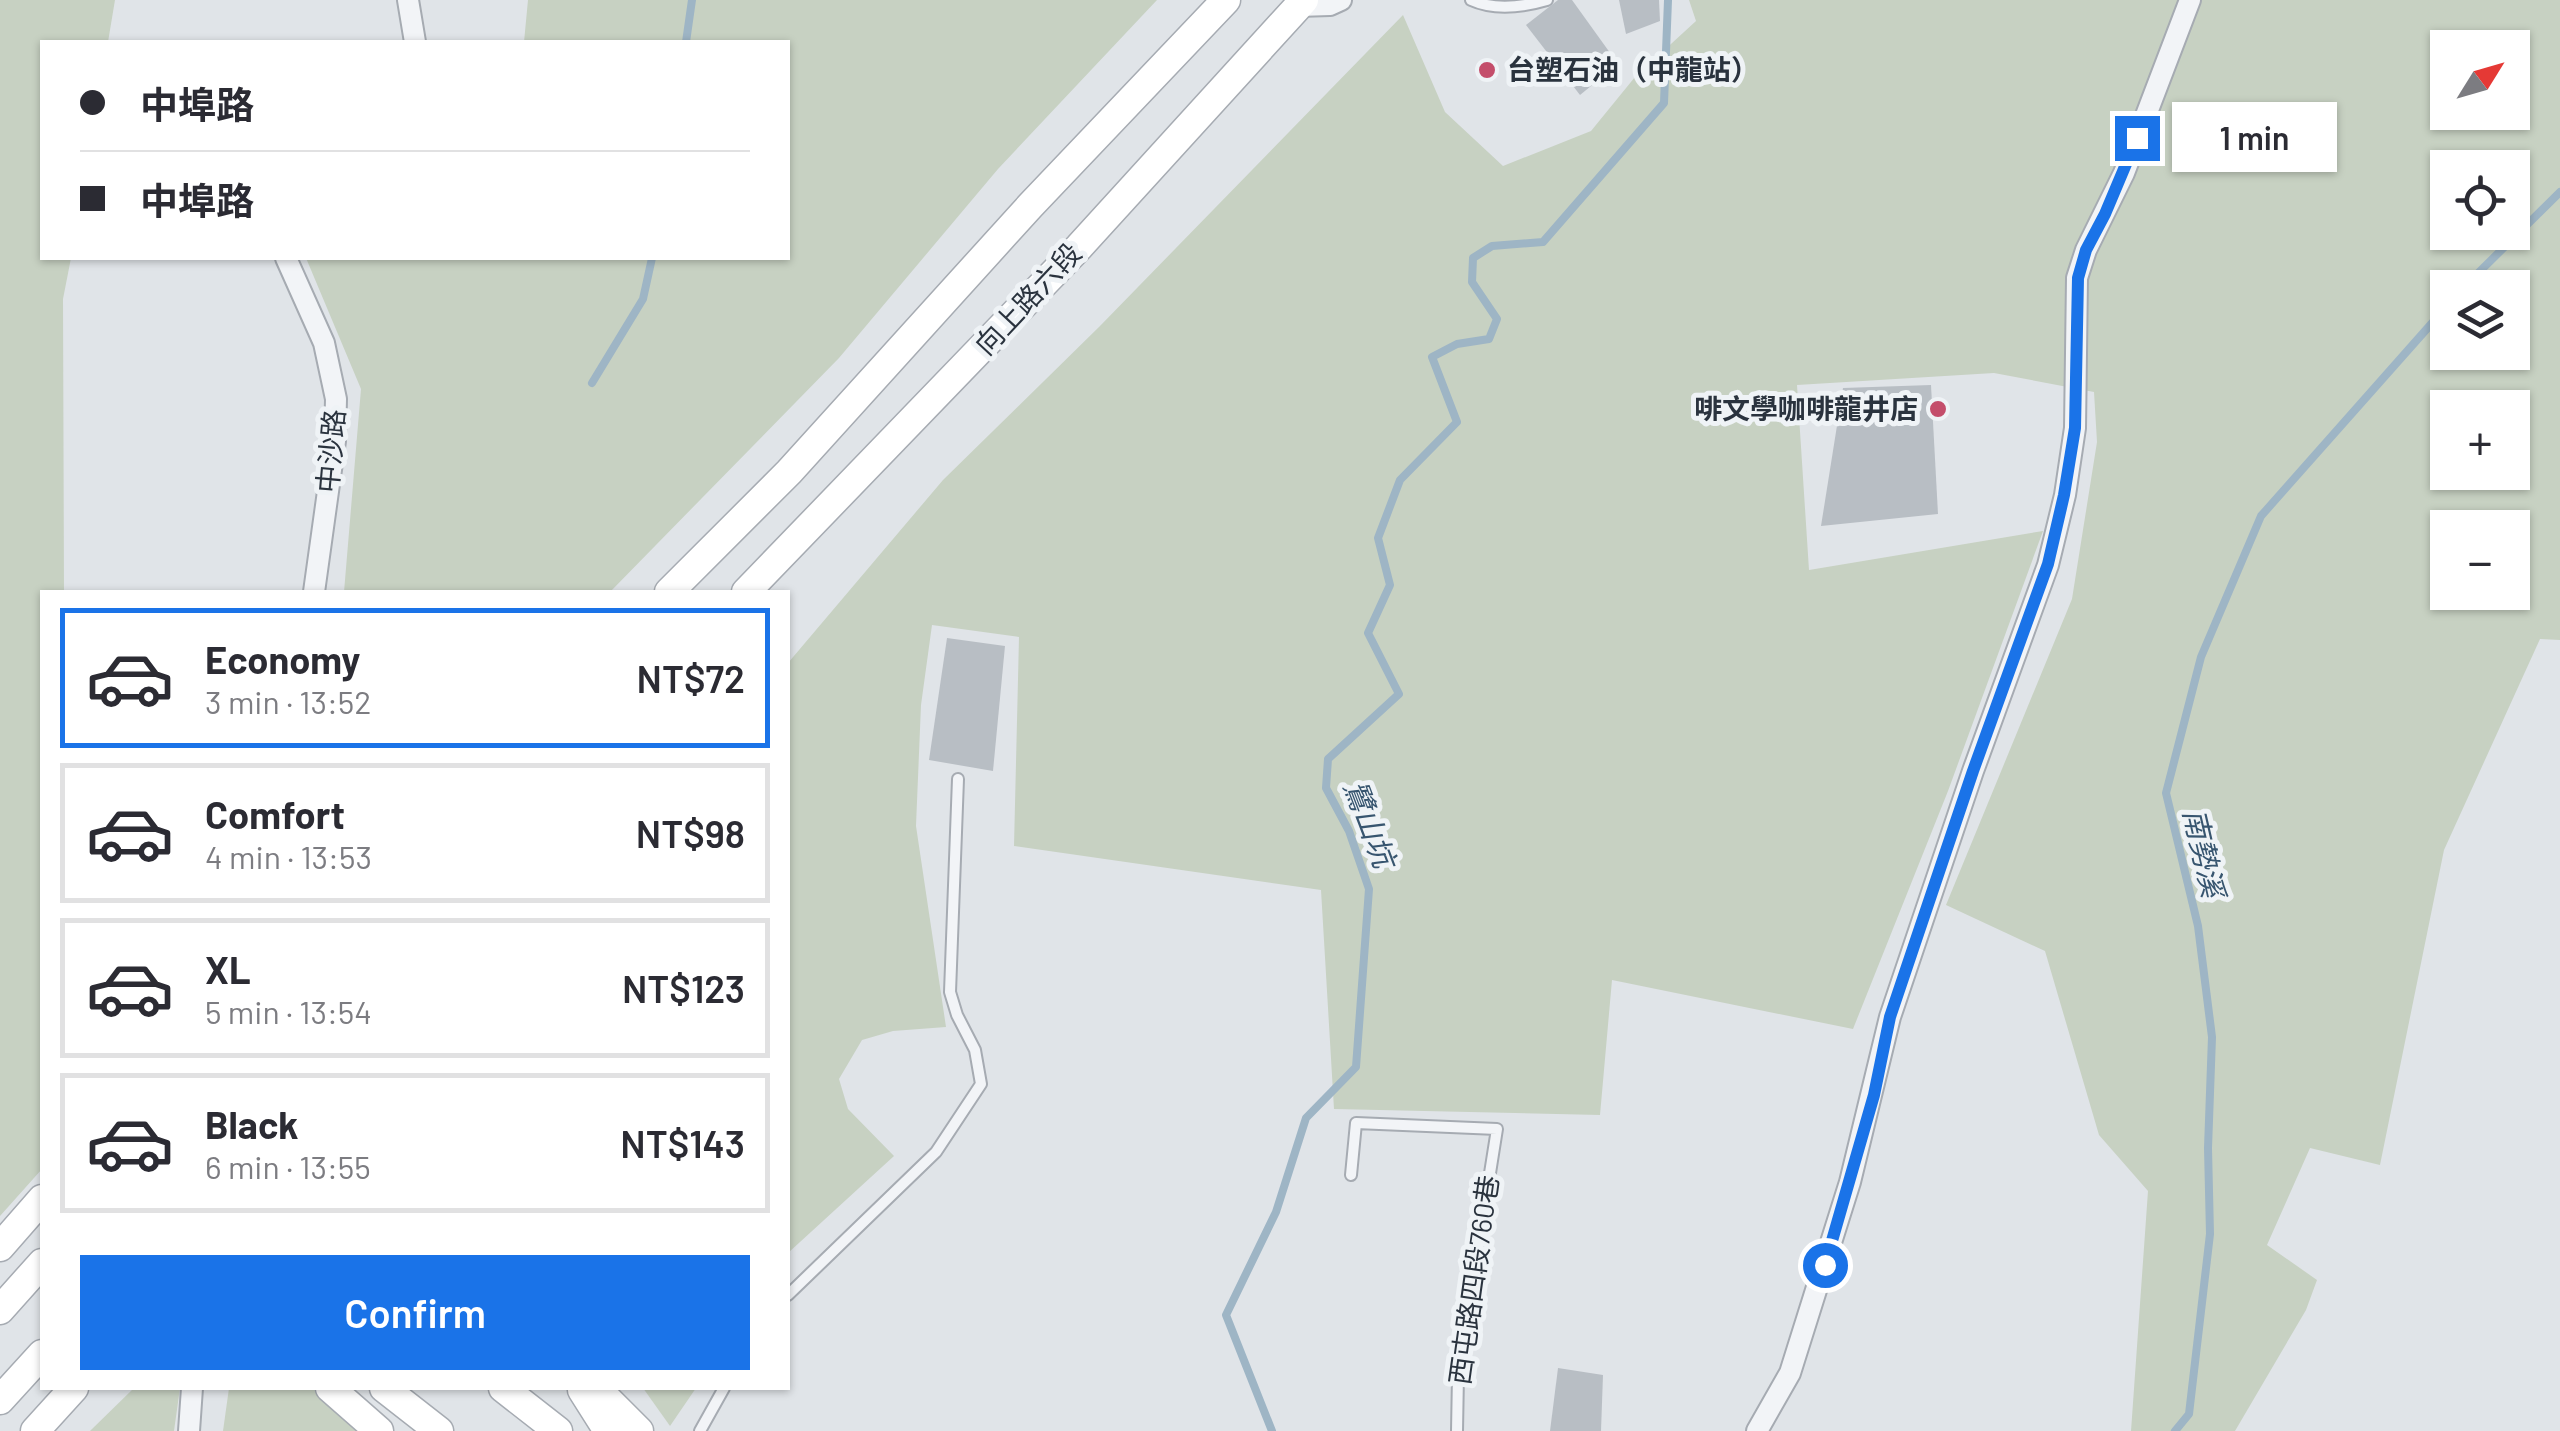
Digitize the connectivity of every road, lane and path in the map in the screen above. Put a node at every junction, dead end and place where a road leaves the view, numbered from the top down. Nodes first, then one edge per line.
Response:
1 (408, 0) edge
2 (1226, 0) edge
3 (1341, 0) edge
4 (1471, 0) edge
5 (1548, 0) edge
6 (2190, 0) edge
7 (1301, 3) edge
8 (416, 40) edge
9 (287, 260) edge
10 (314, 590) edge
11 (671, 590) edge
12 (748, 590) edge
13 (958, 779) dead end
14 (1351, 1175) dead end
15 (40, 1202) edge
16 (0, 1247) edge
17 (40, 1265) edge
18 (790, 1292) edge
19 (0, 1310) edge
20 (40, 1356) edge
21 (72, 1390) edge
22 (192, 1390) edge
23 (332, 1390) edge
24 (387, 1390) edge
25 (506, 1390) edge
26 (582, 1390) edge
27 (598, 1390) edge
28 (723, 1390) edge
29 (0, 1400) edge
30 (35, 1431) edge
31 (188, 1431) edge
32 (379, 1431) edge
33 (439, 1431) edge
34 (558, 1431) edge
35 (608, 1431) edge
36 (639, 1431) edge
37 (700, 1431) edge
38 (1457, 1431) edge
39 (1758, 1431) edge

1 - 8 street
2 - 11 main road
3 - 7 street
4 - 5 lane
6 - 39 street
7 - 12 main road, 向上路六段
9 - 10 street, 中沙路
13 - 18 lane
14 - 38 lane, 西屯路四段760巷
15 - 16 main road
17 - 19 main road
20 - 29 main road
21 - 30 main road
22 - 31 street
23 - 32 main road
24 - 33 main road
25 - 34 main road
26 - 35 main road
27 - 36 main road
28 - 37 lane

